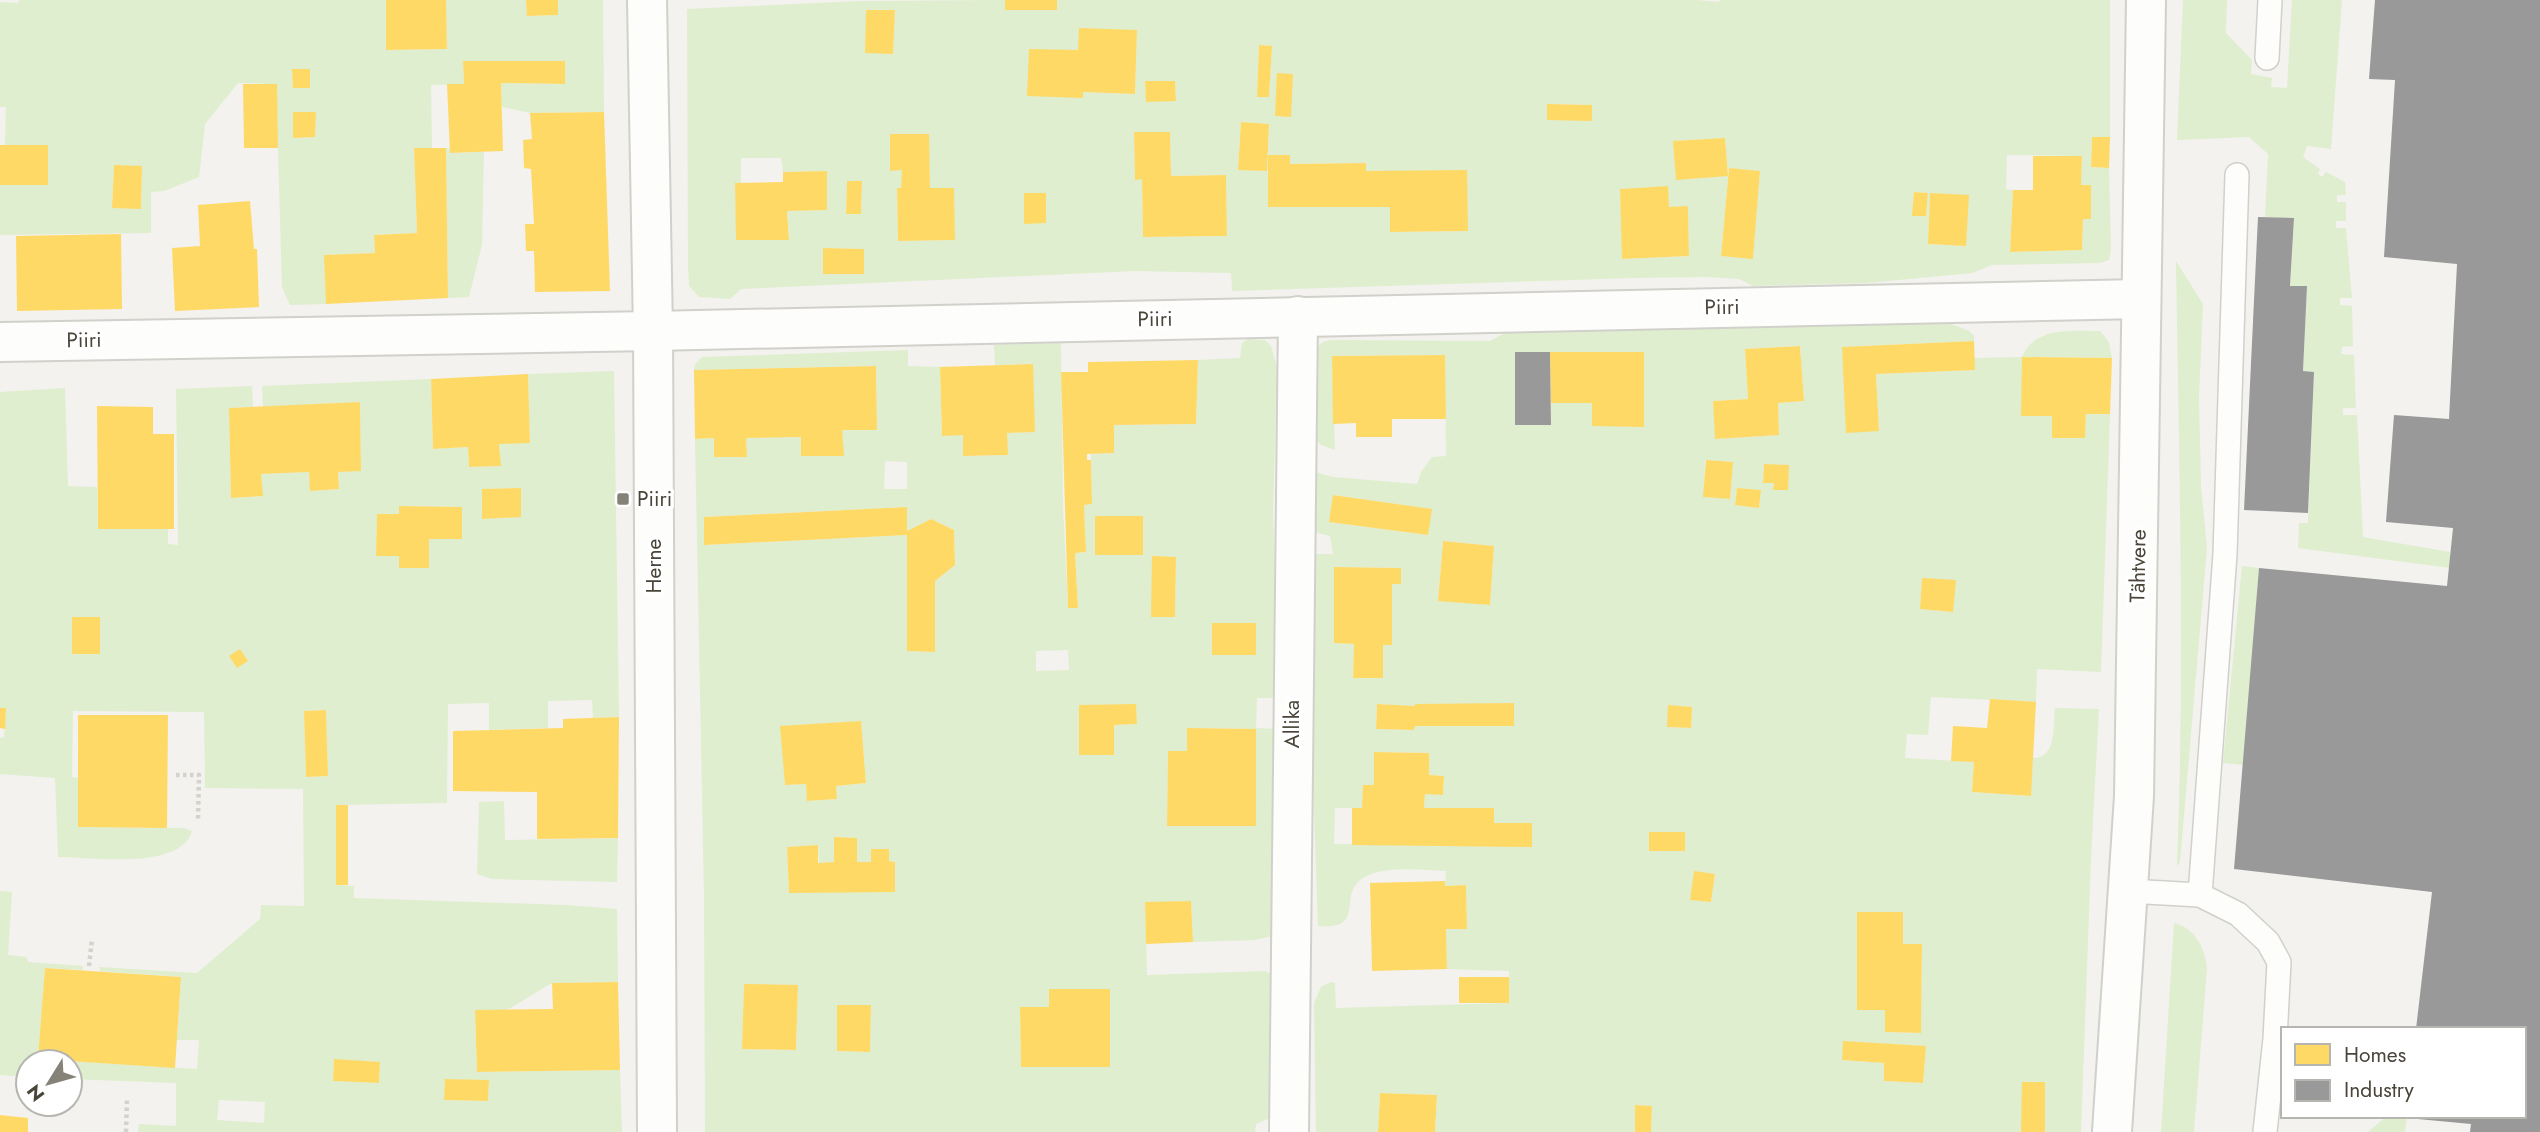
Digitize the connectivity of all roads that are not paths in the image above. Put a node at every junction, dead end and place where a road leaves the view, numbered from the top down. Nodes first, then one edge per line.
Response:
1 (647, 0) edge
2 (2146, 0) edge
3 (2270, 0) edge
4 (2267, 58) dead end
5 (2237, 175) dead end
6 (2141, 299) junction
7 (1298, 316) junction
8 (653, 331) junction
9 (0, 342) edge
10 (2128, 891) junction
11 (2200, 895) junction
12 (657, 1132) edge
13 (1289, 1132) edge
14 (2112, 1132) edge
15 (2265, 1132) edge

1 - 8 street, Herne
2 - 6 street, Tähtvere
3 - 4 lane
5 - 11 lane
6 - 7 street, Piiri
6 - 10 street, Tähtvere
7 - 8 street, Piiri
7 - 13 street, Allika
8 - 9 street, Piiri
8 - 12 street, Herne
10 - 11 lane
10 - 14 street, Tähtvere
11 - 15 lane

